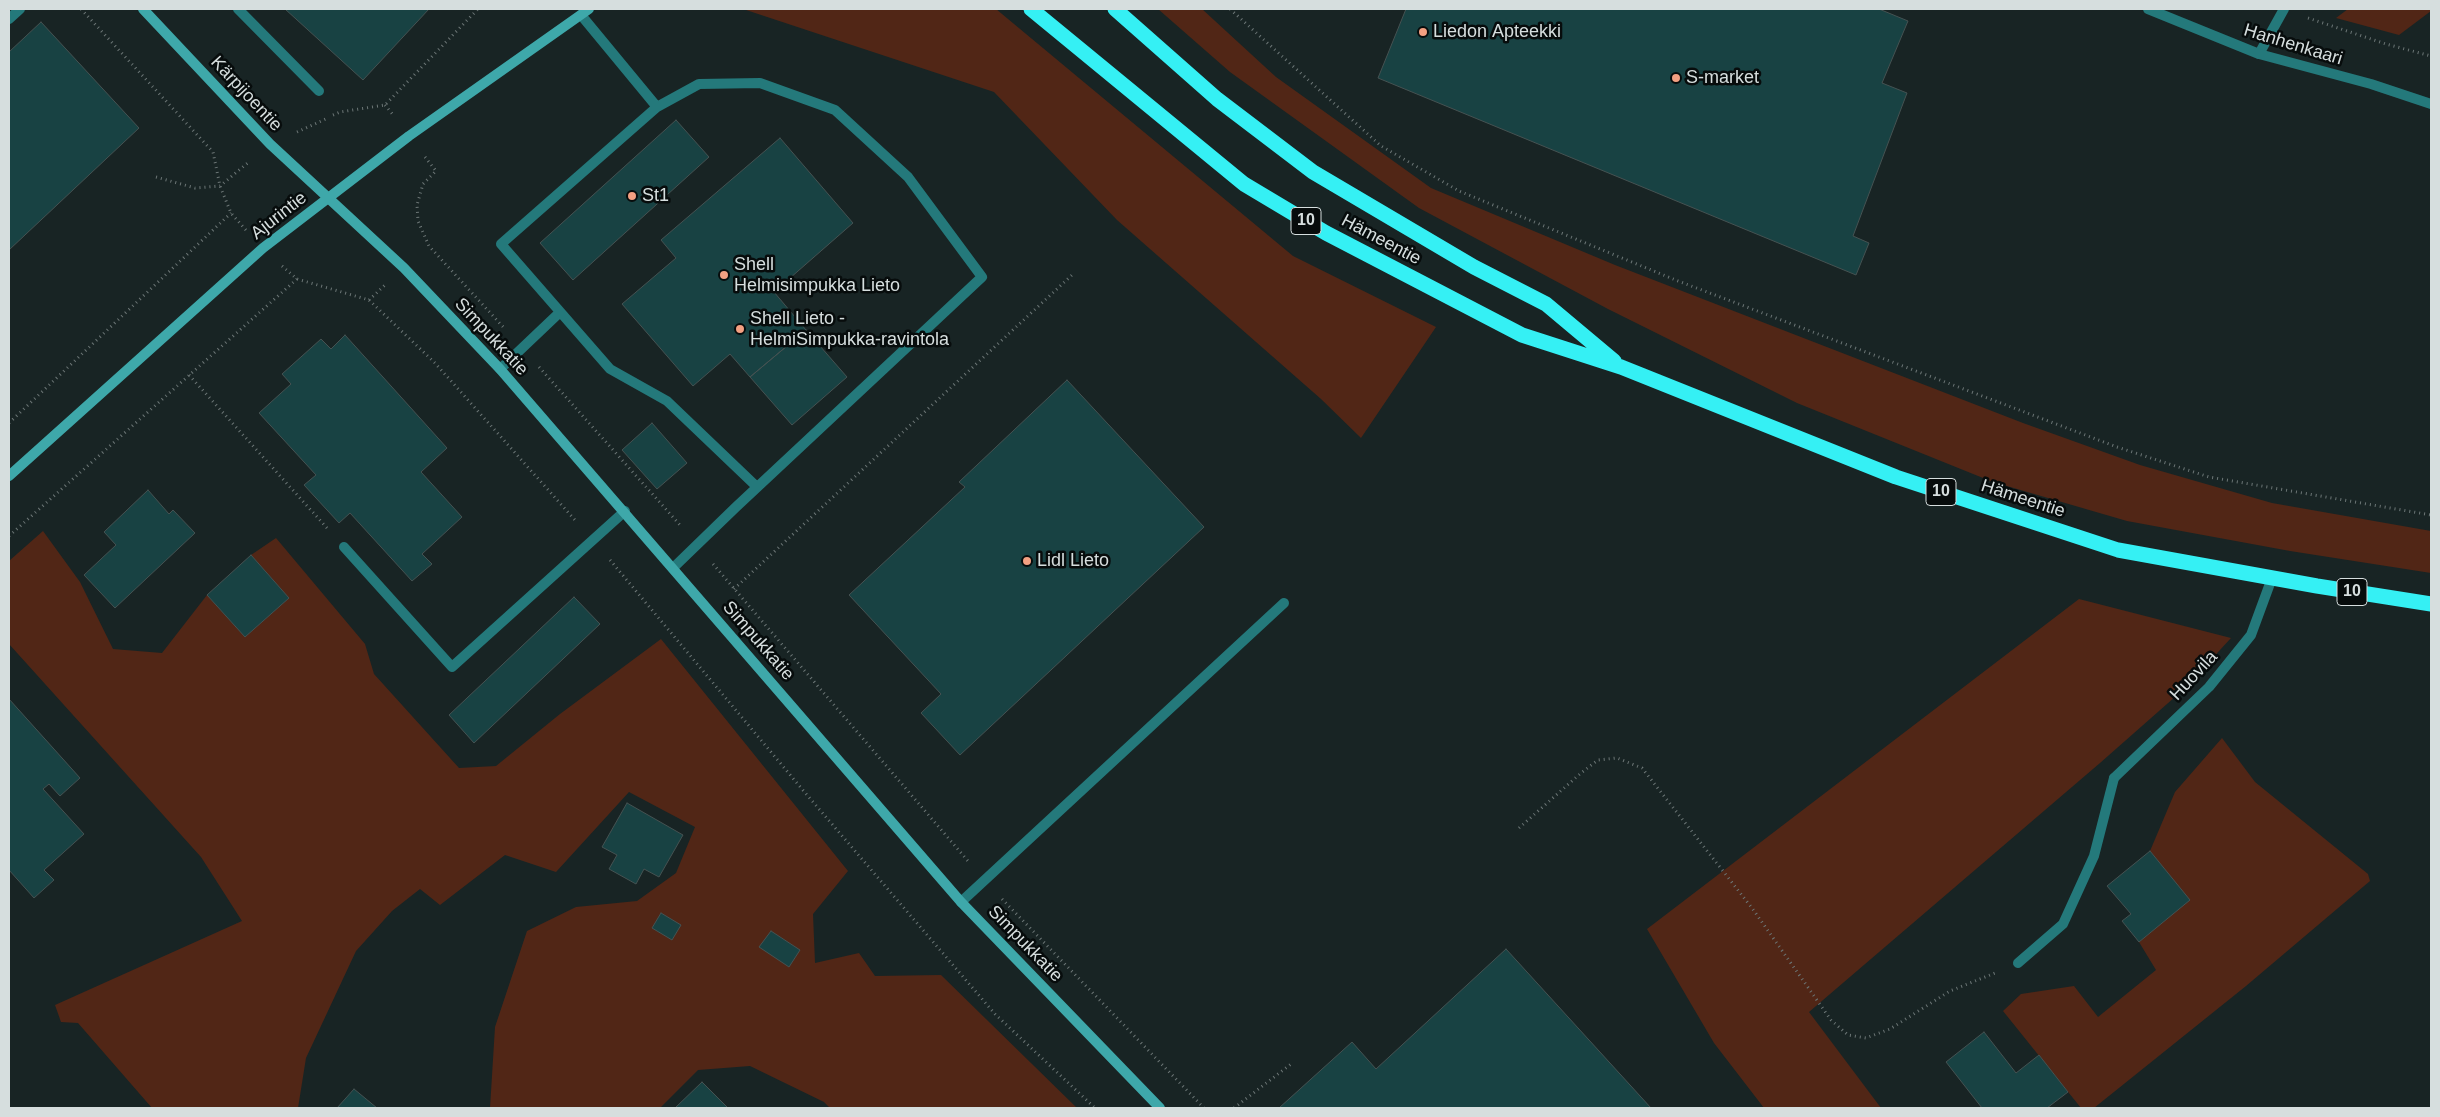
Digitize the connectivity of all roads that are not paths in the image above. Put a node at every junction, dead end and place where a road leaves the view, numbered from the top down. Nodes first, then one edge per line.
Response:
1 (20, 9) edge
2 (143, 9) edge
3 (238, 9) edge
4 (1031, 9) edge
5 (1115, 9) edge
6 (2148, 9) edge
7 (2284, 9) edge
8 (585, 12) edge
9 (9, 19) edge
10 (2258, 54) junction
11 (319, 91) dead end
12 (2431, 104) edge
13 (657, 106) junction
14 (329, 198) junction
15 (560, 312) junction
16 (1621, 367) junction
17 (500, 369) junction
18 (9, 476) edge
19 (758, 487) junction
20 (625, 512) junction
21 (344, 547) road end
22 (673, 568) junction
23 (2272, 578) junction
24 (1284, 603) dead end
25 (2431, 604) edge
26 (961, 902) junction
27 (2018, 963) road end
28 (1160, 1108) edge

1 - 9 street
2 - 14 street, Kärpijoentie
3 - 11 street
4 - 16 highway, Hämeentie / 10
5 - 16 highway, Hämeentie / 10
6 - 10 street, Hanhenkaari
7 - 10 street
8 - 13 street
8 - 14 street, Ajurintie
10 - 12 street, Hanhenkaari
13 - 15 street
13 - 19 street
14 - 17 street, Simpukkatie
14 - 18 street, Ajurintie
15 - 17 street
15 - 19 street
16 - 23 highway, Hämeentie / 10
17 - 20 street, Simpukkatie
19 - 22 street
20 - 21 street
20 - 22 street, Simpukkatie
22 - 26 street, Simpukkatie
23 - 25 highway, Hämeentie / 10
23 - 27 street, Huovila
24 - 26 street
26 - 28 street, Simpukkatie

